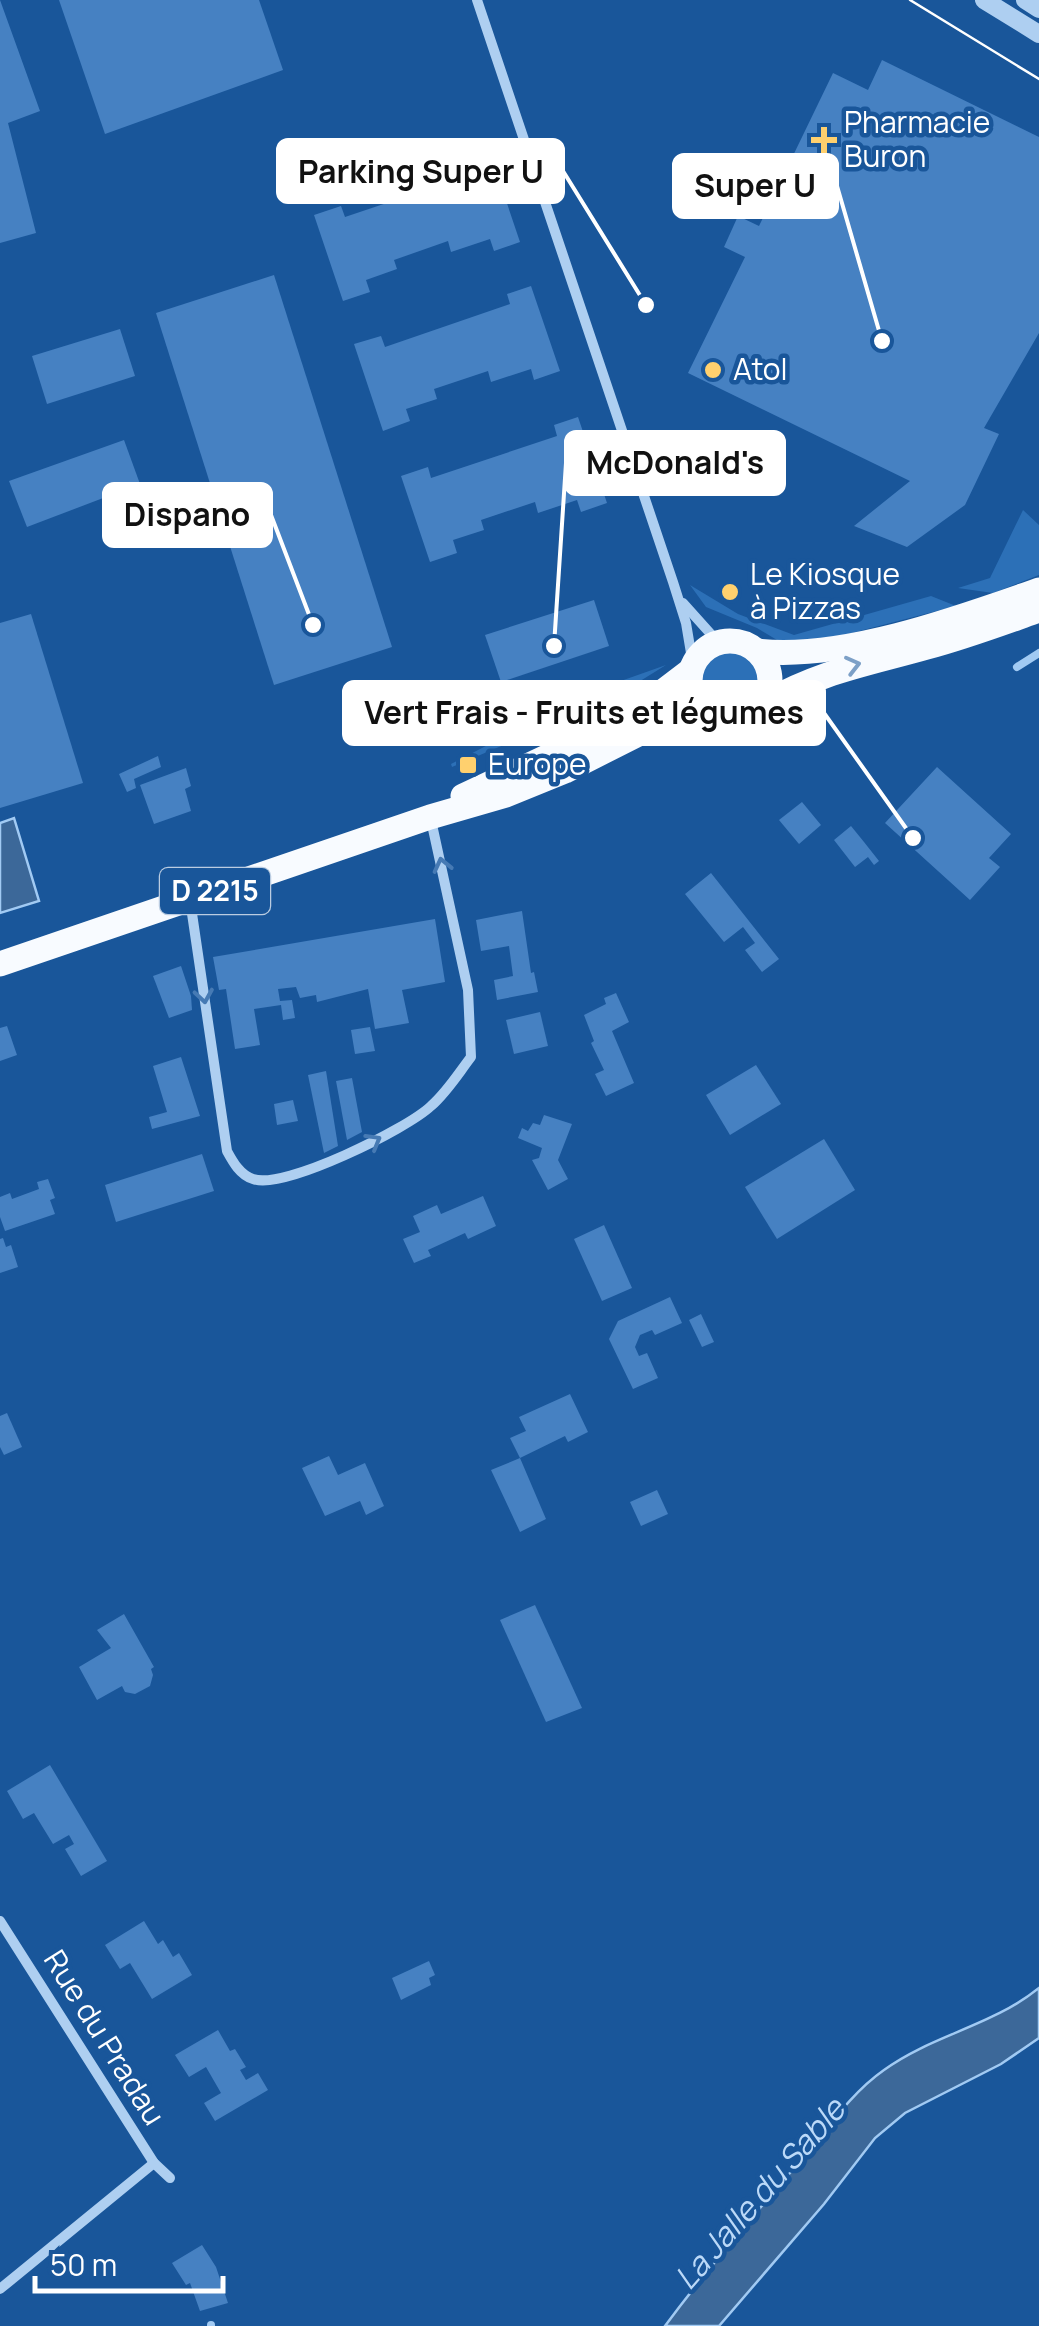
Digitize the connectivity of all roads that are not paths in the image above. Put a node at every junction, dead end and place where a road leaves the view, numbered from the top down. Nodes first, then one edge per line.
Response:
1 (477, 0) edge
2 (984, 0) edge
3 (1025, 0) edge
4 (1039, 9) edge
5 (1039, 34) edge
6 (676, 589) junction
7 (1039, 590) edge
8 (1039, 610) edge
9 (718, 642) junction
10 (757, 650) junction
11 (692, 668) junction
12 (764, 704) junction
13 (708, 716) junction
14 (430, 817) junction
15 (190, 899) junction
16 (0, 964) edge
17 (0, 1921) edge
18 (154, 2163) junction
19 (170, 2178) dead end
20 (0, 2289) edge

1 - 6 street
2 - 5 street
3 - 4 street
6 - 9 street
6 - 11 street
7 - 10 main road
12 -> 8 main road
9 - 10 main road
9 - 11 main road
10 - 12 main road
11 - 13 main road
11 - 14 main road, D 2215
12 - 13 main road
13 - 14 main road, D 2215
14 - 15 main road, D 2215
15 -> 14 street
15 - 16 main road, D 2215
17 - 18 street, Rue du Pradau
18 - 19 street, Rue du Pradau
18 - 20 street

